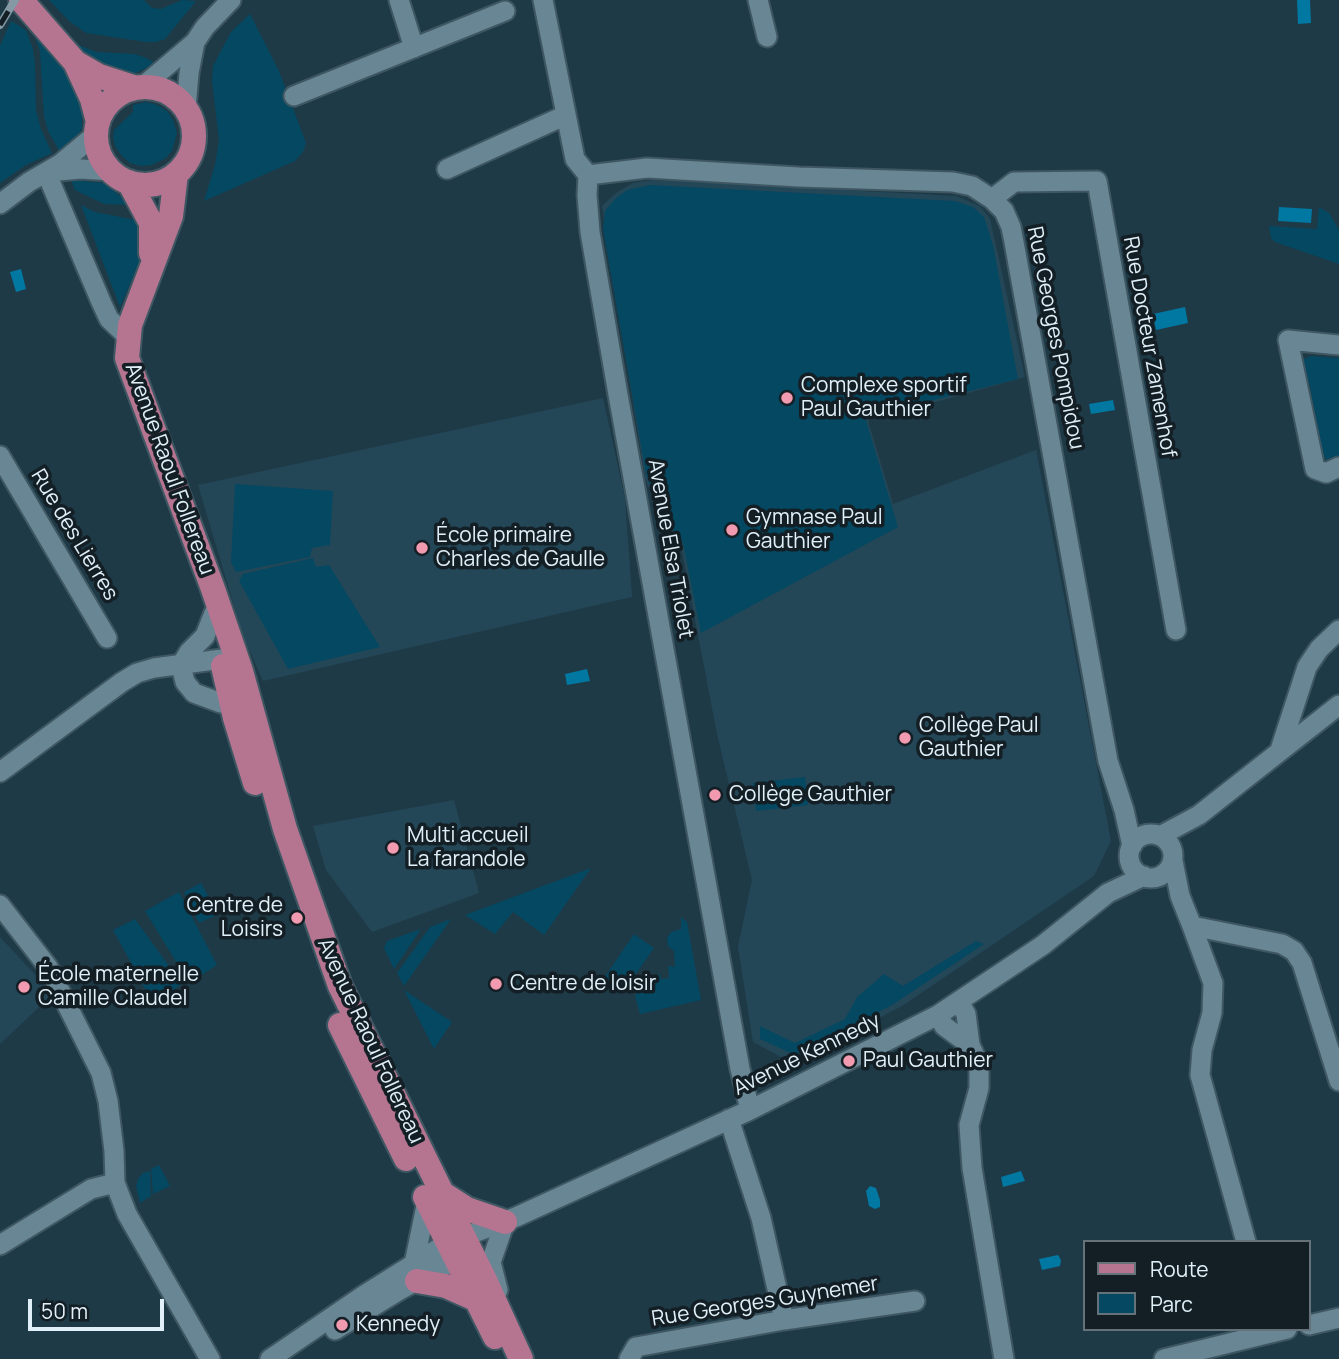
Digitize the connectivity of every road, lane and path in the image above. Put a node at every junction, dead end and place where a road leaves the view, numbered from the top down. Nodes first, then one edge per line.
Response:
1 (21, 0) edge
2 (231, 0) edge
3 (399, 0) edge
4 (543, 0) edge
5 (758, 0) edge
6 (506, 11) dead end
7 (767, 37) dead end
8 (195, 42) junction
9 (414, 48) junction
10 (75, 62) junction
11 (139, 88) junction
12 (294, 96) dead end
13 (186, 109) junction
14 (566, 115) junction
15 (97, 128) junction
16 (447, 169) dead end
17 (46, 172) junction
18 (176, 174) junction
19 (588, 175) junction
20 (120, 177) junction
21 (992, 199) junction
22 (0, 204) edge
23 (150, 268) junction
24 (127, 336) junction
25 (1339, 345) edge
26 (0, 456) edge
27 (1339, 467) edge
28 (213, 601) junction
29 (1176, 630) dead end
30 (1339, 630) edge
31 (107, 638) dead end
32 (181, 665) junction
33 (231, 665) junction
34 (241, 705) junction
35 (1339, 705) edge
36 (1280, 750) junction
37 (0, 772) edge
38 (1124, 810) junction
39 (1164, 845) junction
40 (1131, 853) junction
41 (1150, 877) junction
42 (1108, 893) junction
43 (1180, 896) junction
44 (0, 905) edge
45 (1192, 926) junction
46 (959, 1002) junction
47 (938, 1015) junction
48 (970, 1045) junction
49 (1339, 1081) edge
50 (379, 1107) junction
51 (750, 1110) junction
52 (729, 1119) junction
53 (115, 1183) junction
54 (435, 1197) junction
55 (505, 1222) junction
56 (1245, 1240) edge
57 (0, 1245) edge
58 (460, 1247) junction
59 (416, 1272) junction
60 (473, 1298) junction
61 (915, 1301) dead end
62 (1339, 1318) edge
63 (784, 1320) junction
64 (1311, 1325) edge
65 (1279, 1331) edge
66 (210, 1359) edge
67 (270, 1359) edge
68 (286, 1359) edge
69 (505, 1359) edge
70 (522, 1359) edge
71 (629, 1359) edge
72 (1004, 1359) edge
73 (1164, 1359) edge

1 - 10 main road
2 - 8 street
3 - 9 street
4 - 14 street, Avenue Elsa Triolet
5 - 7 street
6 - 9 street
8 - 11 street
8 - 13 street
9 - 12 street
10 - 11 main road
10 - 15 main road
11 - 13 main road
11 - 15 main road
13 - 18 main road
14 - 16 street
14 - 19 street, Avenue Elsa Triolet
15 - 17 street
15 - 20 main road
17 - 20 street
17 - 22 street
17 - 24 street
18 - 20 main road
18 - 23 main road, Avenue Raoul Follereau
19 - 21 street, Rue Georges Pompidou
19 - 51 street, Avenue Elsa Triolet
20 - 23 main road, Avenue Raoul Follereau
21 - 29 street, Rue Docteur Zamenhof
21 - 38 street, Rue Georges Pompidou
23 - 24 main road, Avenue Raoul Follereau
24 - 28 main road, Avenue Raoul Follereau
25 - 27 street
26 - 31 street, Rue des Lierres
28 - 32 street
28 - 33 main road, Avenue Raoul Follereau
30 - 36 street
32 - 33 street
32 - 34 street
32 - 37 street
33 - 34 main road, Avenue Raoul Follereau
34 - 50 main road, Avenue Raoul Follereau
34 - 54 main road, Avenue Raoul Follereau
35 - 36 street
36 - 39 street
38 - 39 street, Rue Georges Pompidou
38 - 40 street, Rue Georges Pompidou
39 - 40 street
39 - 41 street
39 - 43 street
40 - 41 street
40 - 42 street, Avenue Kennedy
41 - 42 street, Avenue Kennedy
41 - 43 street
42 - 46 street, Avenue Kennedy
43 - 45 street
44 - 53 street
45 - 49 street
45 - 56 street
46 - 47 street, Avenue Kennedy
46 - 48 street
47 - 48 street
47 - 51 street, Avenue Kennedy
48 - 72 street
50 - 54 main road, Avenue Raoul Follereau
50 - 58 street
51 - 52 street, Avenue Kennedy
52 - 55 street, Avenue Kennedy
52 - 63 street
53 - 57 street
53 - 66 street
54 - 55 main road
54 - 58 main road, Avenue Raoul Follereau
54 - 59 street
55 - 58 street, Avenue Kennedy
55 - 70 street
58 - 59 street, Avenue Kennedy
58 - 60 main road, Avenue Raoul Follereau
58 - 70 main road, Avenue Raoul Follereau
59 - 60 main road
59 - 67 street, Avenue Kennedy
59 - 68 street, Avenue Kennedy
60 - 69 main road, Avenue Raoul Follereau
61 - 63 street, Rue Georges Guynemer
62 - 64 street
63 - 71 street, Rue Georges Guynemer
65 - 73 street

